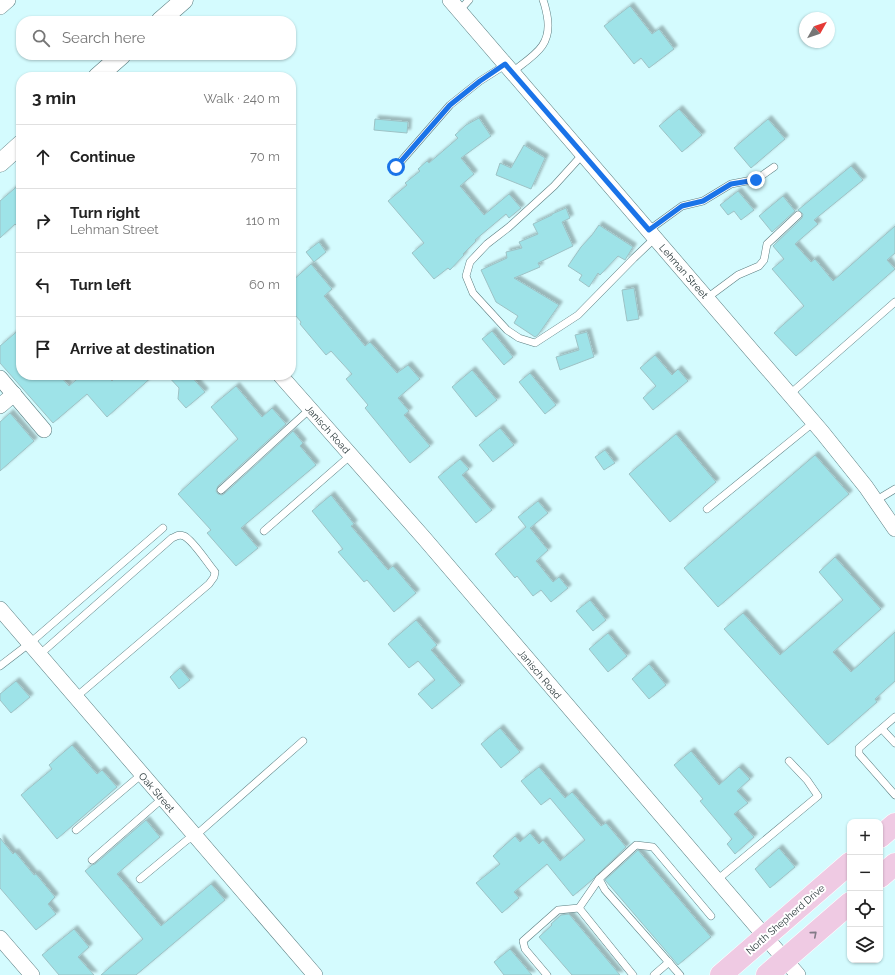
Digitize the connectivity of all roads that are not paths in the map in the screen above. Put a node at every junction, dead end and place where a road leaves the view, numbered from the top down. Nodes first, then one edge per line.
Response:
1 (8, 0) edge
2 (184, 0) edge
3 (543, 0) edge
4 (459, 4) edge
5 (0, 8) edge
6 (166, 16) edge
7 (116, 60) edge
8 (509, 68) junction
9 (103, 72) edge
10 (16, 149) edge
11 (583, 154) junction
12 (0, 163) edge
13 (396, 167) dead end
14 (774, 167) dead end
15 (798, 215) dead end
16 (652, 234) junction
17 (707, 298) junction
18 (895, 302) edge
19 (0, 378) edge
20 (284, 380) edge
21 (14, 394) junction
22 (790, 394) junction
23 (0, 406) edge
24 (310, 409) junction
25 (814, 422) junction
26 (44, 430) dead end
27 (351, 455) junction
28 (895, 489) edge
29 (221, 490) dead end
30 (875, 501) junction
31 (707, 509) dead end
32 (163, 528) dead end
33 (895, 529) edge
34 (264, 531) dead end
35 (0, 609) edge
36 (34, 649) junction
37 (0, 666) edge
38 (76, 697) junction
39 (895, 717) edge
40 (882, 729) junction
41 (303, 741) dead end
42 (895, 743) edge
43 (790, 761) dead end
44 (142, 774) junction
45 (895, 795) edge
46 (162, 798) junction
47 (895, 824) edge
48 (76, 830) dead end
49 (883, 834) edge
50 (195, 836) junction
51 (92, 860) dead end
52 (895, 864) edge
53 (847, 866) edge
54 (883, 874) edge
55 (140, 879) dead end
56 (599, 879) junction
57 (717, 880) junction
58 (847, 906) edge
59 (579, 908) junction
60 (711, 916) dead end
61 (765, 937) junction
62 (0, 938) edge
63 (669, 962) junction
64 (791, 967) edge
65 (32, 975) edge
66 (315, 975) edge
67 (547, 975) edge
68 (633, 975) edge
69 (654, 975) edge
70 (680, 975) edge
71 (721, 975) edge
72 (767, 975) edge

1 - 5 street
2 - 6 street
3 - 8 lane
4 - 8 street, Lehman Street
7 - 9 street
8 - 11 street, Lehman Street
8 - 13 lane
10 - 12 street
11 - 16 street, Lehman Street
11 - 16 lane
14 - 16 lane
15 - 17 lane
16 - 17 street, Lehman Street
17 - 22 street, Lehman Street
18 - 22 lane
19 - 21 street
20 - 24 street, Janisch Road
21 - 23 street
21 - 26 street
22 - 25 street, Lehman Street
24 - 27 street, Janisch Road
24 - 29 lane
25 - 30 street, Lehman Street
25 - 31 lane
27 - 34 lane
27 - 57 street, Janisch Road
28 - 30 lane
30 - 33 street, Lehman Street
32 - 36 lane
35 - 36 street, Oak Street
36 - 37 lane
36 - 38 street, Oak Street
36 - 38 lane
38 - 44 street, Oak Street
39 - 40 lane
40 - 42 lane
40 - 45 lane
41 - 50 lane
43 - 57 lane
44 - 46 street, Oak Street
44 - 48 lane
46 - 50 street, Oak Street
46 - 51 lane
47 - 49 main road
50 - 55 lane
50 - 66 street, Oak Street
52 - 54 main road
53 - 61 main road, North Shepherd Drive
56 - 59 lane
56 - 60 lane
56 - 63 lane
57 - 61 street, Janisch Road
64 -> 58 main road
59 - 67 lane
59 - 68 lane
61 - 64 street, Janisch Road
61 - 71 main road, North Shepherd Drive
62 - 65 street
63 - 69 lane
63 - 70 lane
64 - 72 main road

